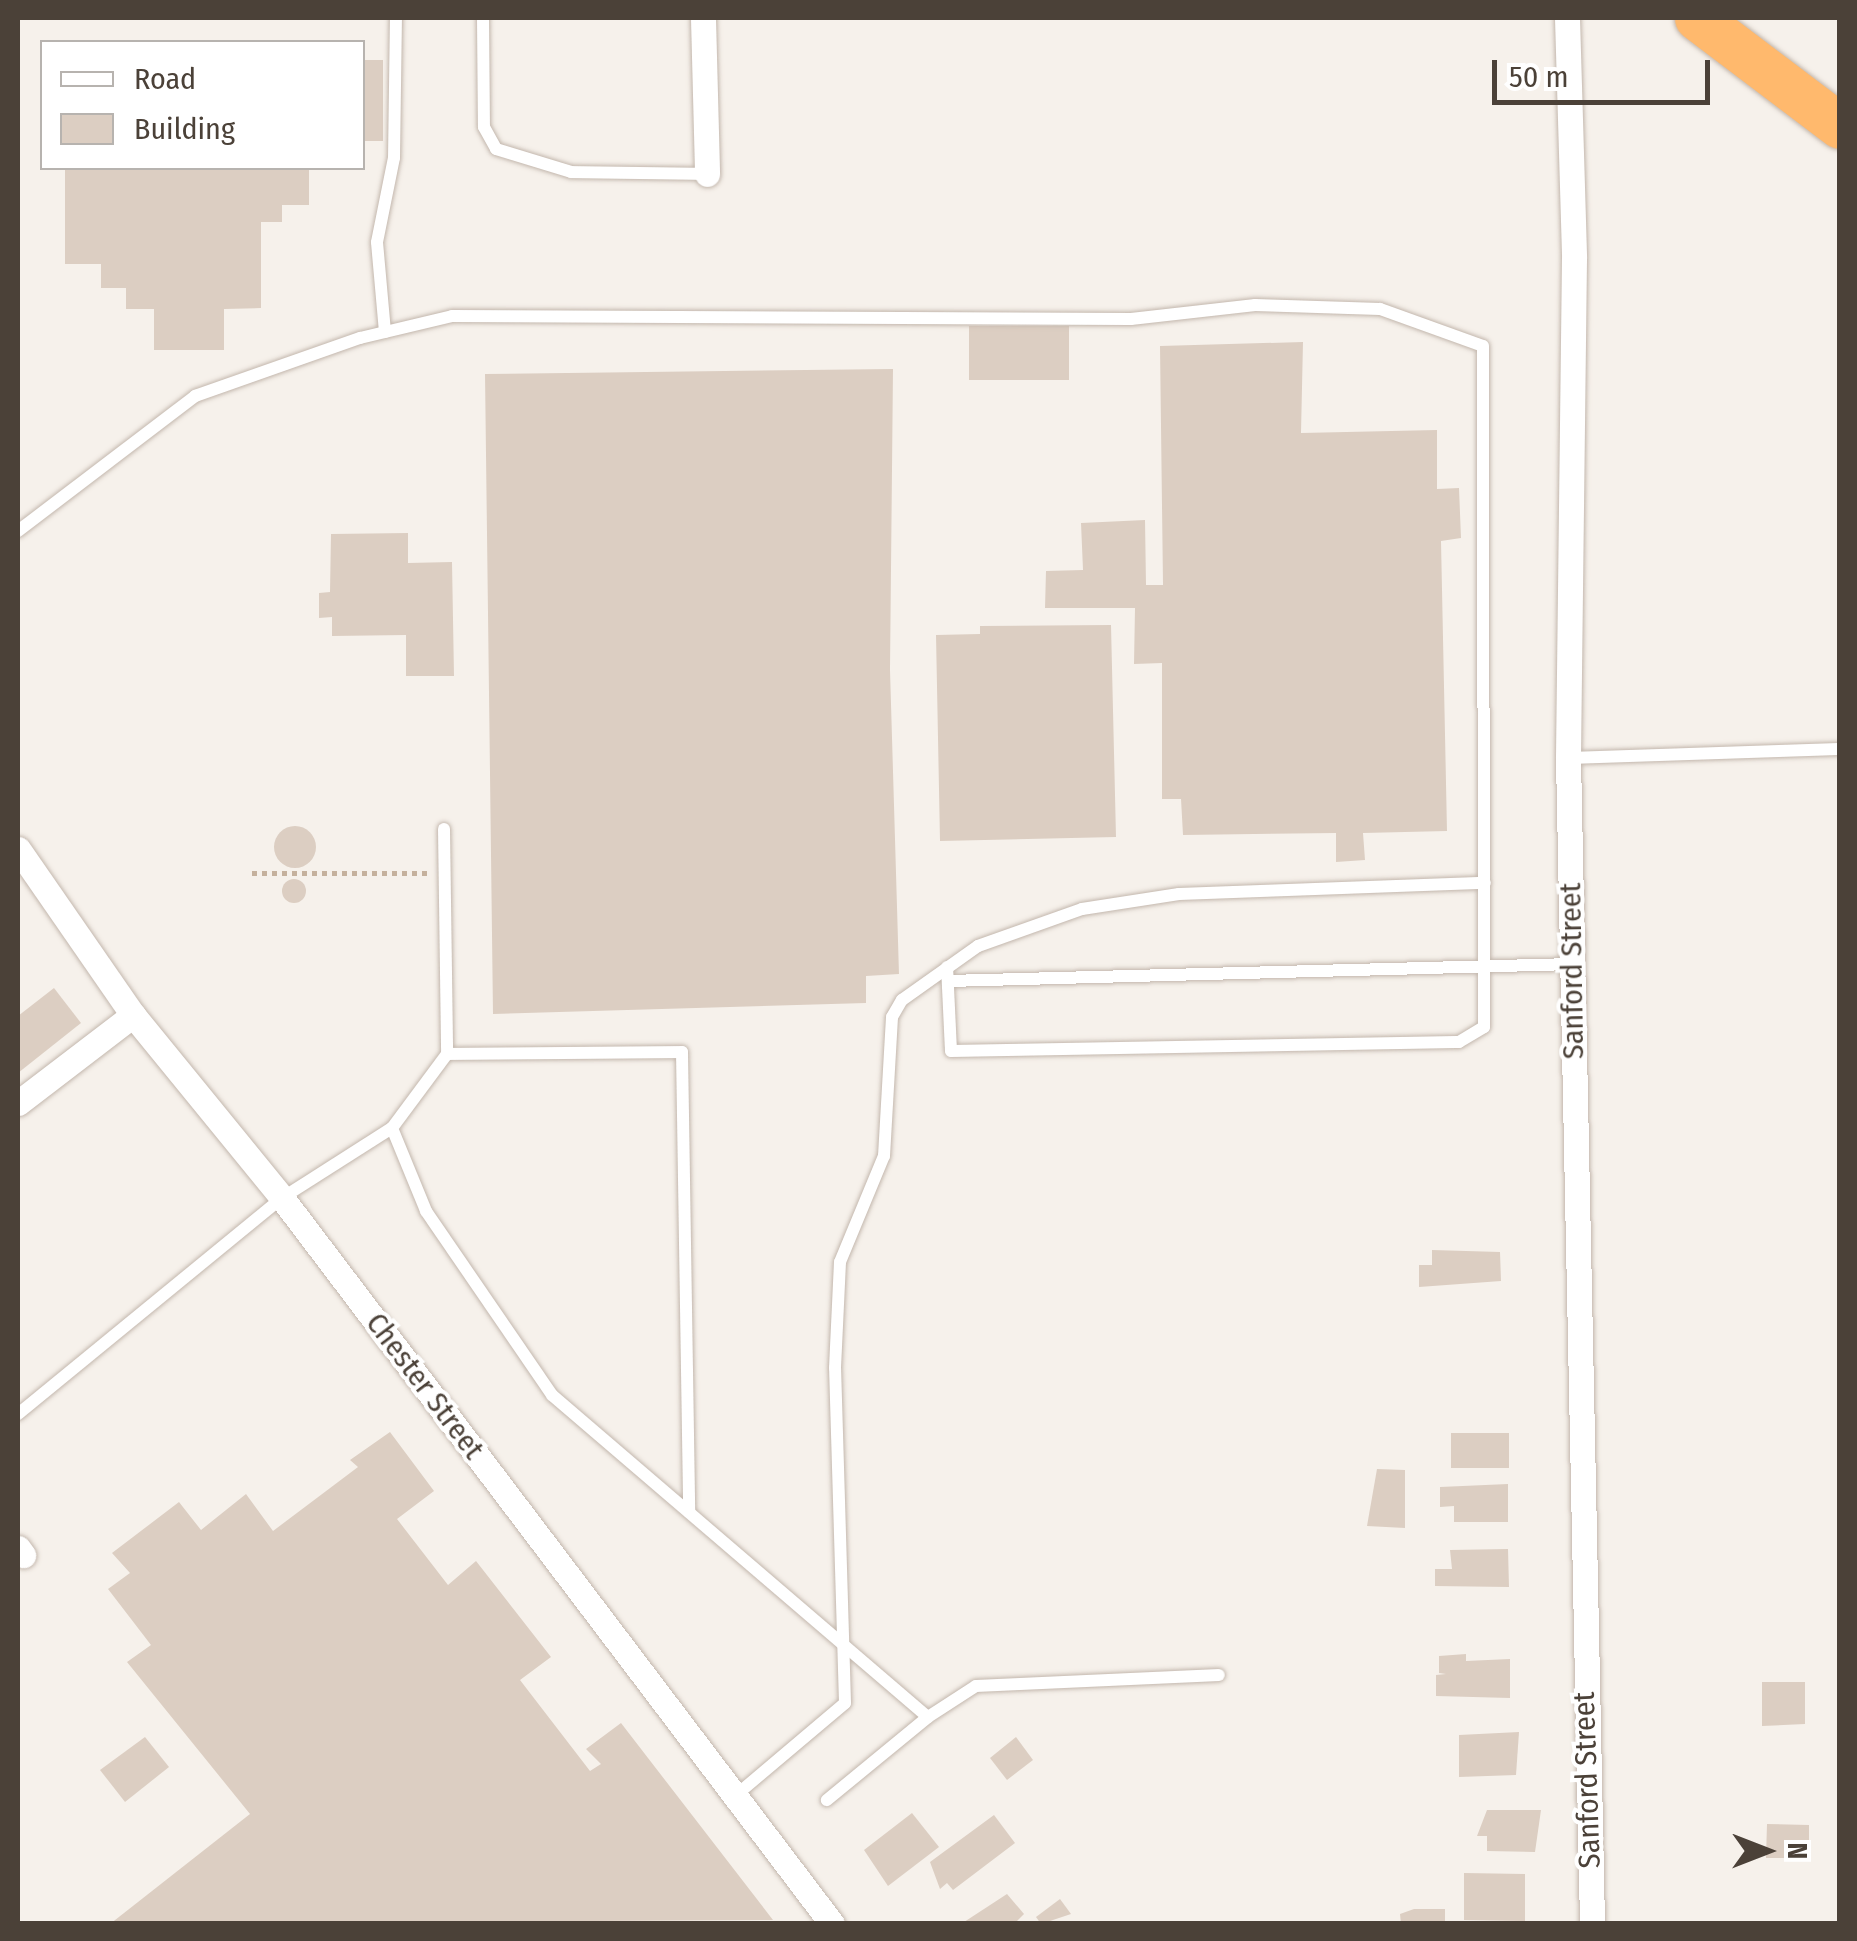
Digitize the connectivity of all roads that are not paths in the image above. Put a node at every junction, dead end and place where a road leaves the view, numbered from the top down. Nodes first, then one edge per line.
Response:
1 (396, 18) edge
2 (483, 18) edge
3 (703, 18) edge
4 (1567, 18) edge
5 (1697, 18) edge
6 (1840, 126) edge
7 (707, 174) joint
8 (385, 332) junction
9 (18, 532) edge
10 (1840, 748) edge
11 (1568, 758) junction
12 (444, 829) dead end
13 (18, 849) edge
14 (1484, 882) junction
15 (1572, 964) junction
16 (1484, 966) junction
17 (947, 974) junction
18 (133, 1015) junction
19 (447, 1054) junction
20 (18, 1103) edge
21 (392, 1128) junction
22 (282, 1198) junction
23 (18, 1414) edge
24 (688, 1512) junction
25 (843, 1643) junction
26 (1219, 1676) dead end
27 (928, 1717) junction
28 (734, 1796) junction
29 (828, 1800) dead end
30 (832, 1924) edge
31 (1592, 1924) edge

1 - 8 lane
2 - 7 lane
3 - 7 street
4 - 11 street, Sanford Street
5 - 6 highway
8 - 9 lane
8 - 14 lane
10 - 11 lane
11 - 15 street, Sanford Street
12 - 19 lane
13 - 18 street, Chester Street
14 - 16 lane
14 - 17 lane
15 - 16 lane
15 - 31 street, Sanford Street
16 - 17 lane
16 - 17 lane
17 - 25 lane
18 - 20 street
18 - 22 street, Chester Street
19 - 21 lane
19 - 24 lane
21 - 22 lane
21 - 24 lane
22 - 23 lane
22 - 28 street, Chester Street
24 - 25 lane
25 - 27 lane
25 - 28 lane
26 - 27 lane
27 - 29 lane
28 - 30 street, Chester Street

